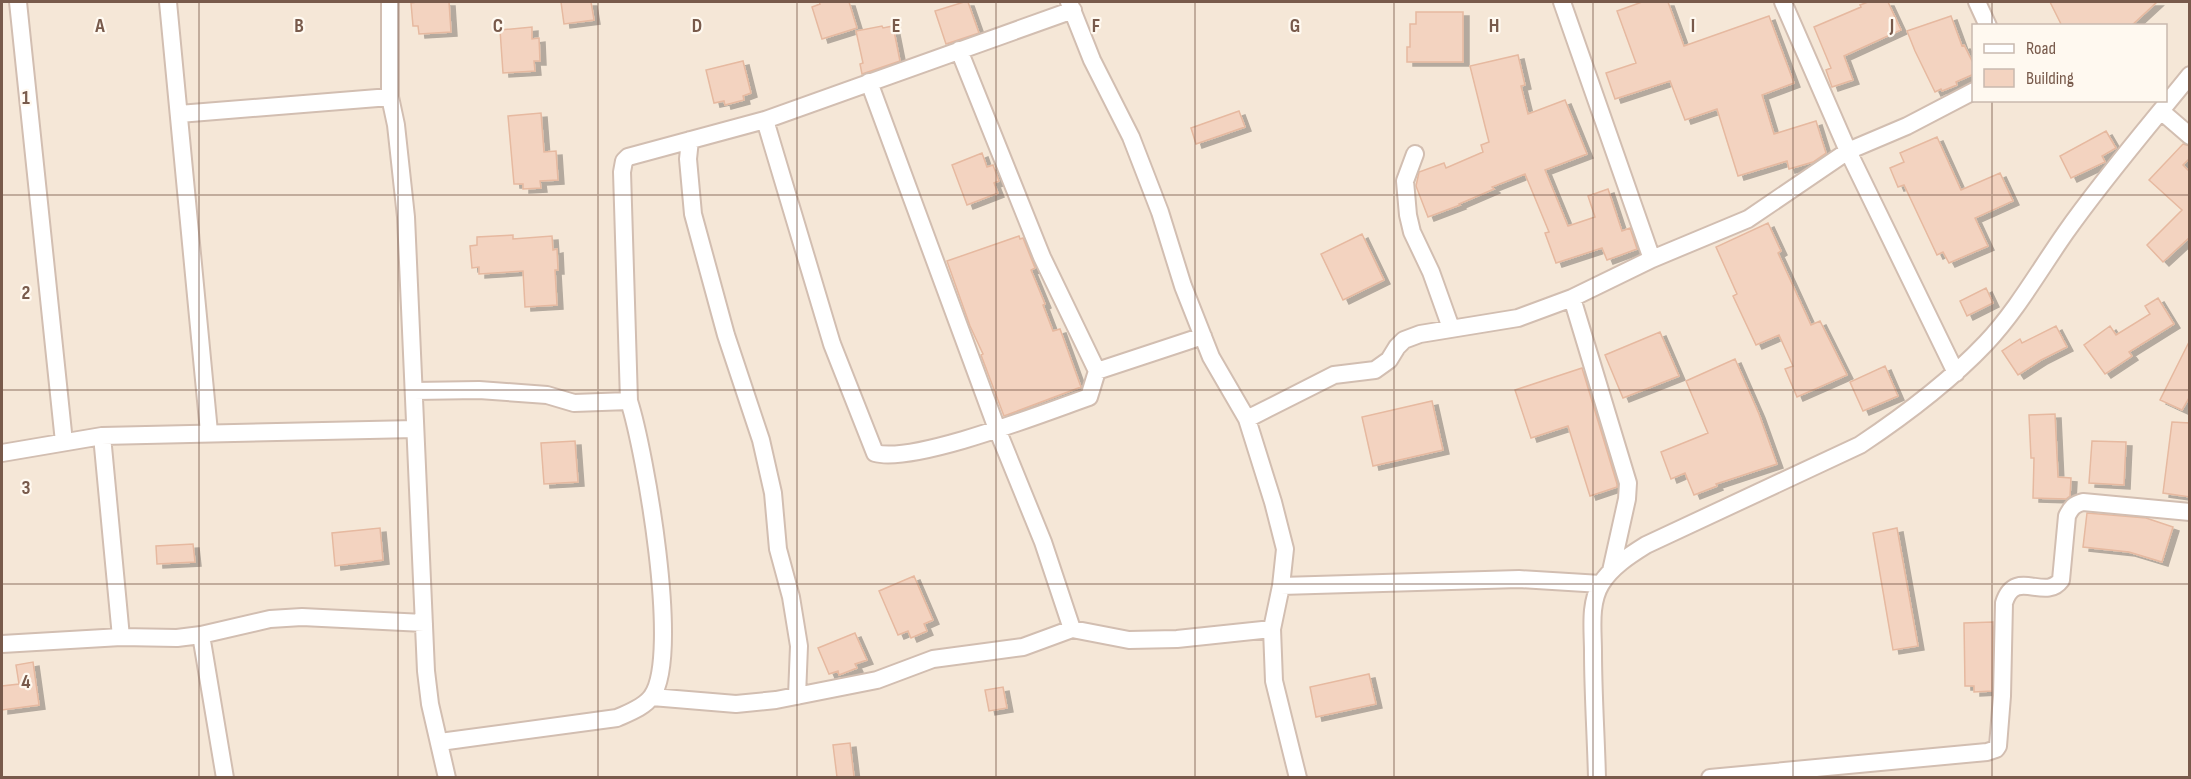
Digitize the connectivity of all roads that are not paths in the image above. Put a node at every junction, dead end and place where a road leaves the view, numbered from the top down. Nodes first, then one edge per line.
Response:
1 (18, 2) edge
2 (168, 2) edge
3 (390, 2) edge
4 (1562, 2) edge
5 (1783, 2) edge
6 (1977, 2) edge
7 (1071, 5) edge
8 (1987, 24) edge
9 (959, 50) junction
10 (2190, 75) edge
11 (869, 82) junction
12 (1972, 92) edge
13 (390, 97) junction
14 (2161, 111) junction
15 (179, 114) junction
16 (765, 120) junction
17 (2190, 136) edge
18 (690, 140) junction
19 (1848, 151) junction
20 (1415, 154) dead end
21 (1652, 259) junction
22 (1572, 298) junction
23 (1451, 328) junction
24 (1203, 336) junction
25 (1097, 371) junction
26 (1956, 373) junction
27 (414, 391) junction
28 (629, 401) junction
29 (1247, 419) junction
30 (415, 429) junction
31 (997, 429) junction
32 (209, 432) junction
33 (102, 436) junction
34 (64, 442) junction
35 (2, 453) edge
36 (2190, 512) edge
37 (1606, 578) junction
38 (1281, 586) junction
39 (424, 623) junction
40 (1072, 629) junction
41 (1272, 629) junction
42 (201, 636) junction
43 (121, 638) junction
44 (2, 644) edge
45 (797, 696) junction
46 (652, 697) junction
47 (440, 742) junction
48 (225, 777) edge
49 (447, 777) edge
50 (1298, 777) edge
51 (1596, 777) edge
52 (1710, 777) edge

1 - 34 street
2 - 15 street
3 - 13 street
4 - 21 street
5 - 19 street
6 - 8 street
7 - 9 street
7 - 24 street
9 - 11 street
9 - 25 street
10 - 14 street
11 - 16 street
11 - 31 street
12 - 19 street
13 - 15 street
13 - 27 street
14 - 17 street
14 - 26 street
15 - 32 street
16 - 18 street
16 - 31 street
18 - 28 street
18 - 45 street
19 - 21 street
19 - 26 street
20 - 23 street
21 - 22 street
22 - 23 street
22 - 37 street
23 - 29 street
24 - 25 street
24 - 29 street
25 - 31 street
26 - 37 street
27 - 28 street
27 - 30 street
28 - 46 street
29 - 38 street
30 - 32 street
30 - 39 street
31 - 40 street
32 - 33 street
33 - 34 street
33 - 43 street
34 - 35 street
36 - 52 street
37 - 38 street
37 - 51 street
38 - 41 street
39 - 42 street
39 - 47 street
40 - 41 street
40 - 45 street
41 - 50 street
42 - 43 street
42 - 48 street
43 - 44 street
45 - 46 street
46 - 47 street
47 - 49 street

